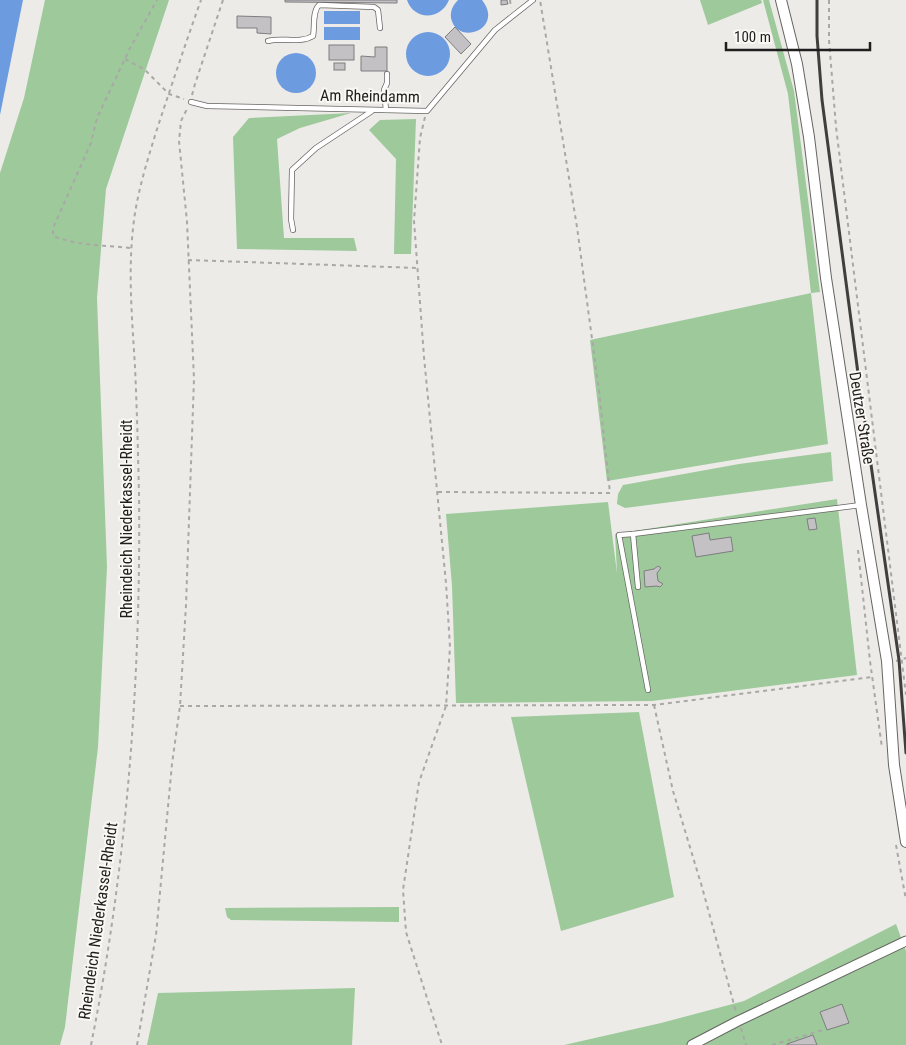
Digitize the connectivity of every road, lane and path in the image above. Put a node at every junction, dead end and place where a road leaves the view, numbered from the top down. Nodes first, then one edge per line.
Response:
1 (157, 0) edge
2 (200, 0) edge
3 (223, 0) edge
4 (533, 0) edge
5 (540, 0) edge
6 (781, 0) edge
7 (829, 0) edge
8 (380, 28) dead end
9 (268, 41) dead end
10 (125, 59) junction
11 (387, 74) dead end
12 (169, 94) junction
13 (191, 102) junction
14 (373, 110) junction
15 (386, 110) junction
16 (427, 111) junction
17 (293, 230) dead end
18 (131, 248) junction
19 (188, 260) junction
20 (418, 268) junction
21 (438, 492) junction
22 (861, 505) junction
23 (633, 534) junction
24 (638, 587) dead end
25 (872, 677) dead end
26 (648, 690) dead end
27 (906, 696) edge
28 (654, 705) junction
29 (180, 706) junction
30 (446, 706) junction
31 (906, 842) edge
32 (906, 941) edge
33 (738, 1021) junction
34 (823, 1030) dead end
35 (91, 1045) edge
36 (137, 1045) edge
37 (442, 1045) edge
38 (692, 1045) edge
39 (746, 1045) edge
40 (772, 1045) edge

1 - 10 path
2 - 12 path, Rheindeich Niederkassel-Rheidt
3 - 13 path
4 - 16 lane, Am Rheindamm
5 - 21 path
6 - 22 street, Deutzer Straße
7 - 27 path
8 - 9 lane
10 - 12 path
10 - 18 path
11 - 15 lane
12 - 13 path
12 - 18 path, Rheindeich Niederkassel-Rheidt
13 - 14 lane, Am Rheindamm
13 - 19 path
14 - 15 lane, Am Rheindamm
14 - 17 lane
15 - 16 lane, Am Rheindamm
16 - 20 path
18 - 35 path, Rheindeich Niederkassel-Rheidt
19 - 20 path
19 - 29 path
20 - 21 path
21 - 30 path
22 - 23 lane
22 - 31 street, Deutzer Straße
23 - 24 lane
23 - 26 lane
25 - 28 path
28 - 30 path
28 - 33 path
29 - 30 path
29 - 36 path
30 - 37 path
32 - 33 street
33 - 38 street
33 - 39 path
34 - 40 path

